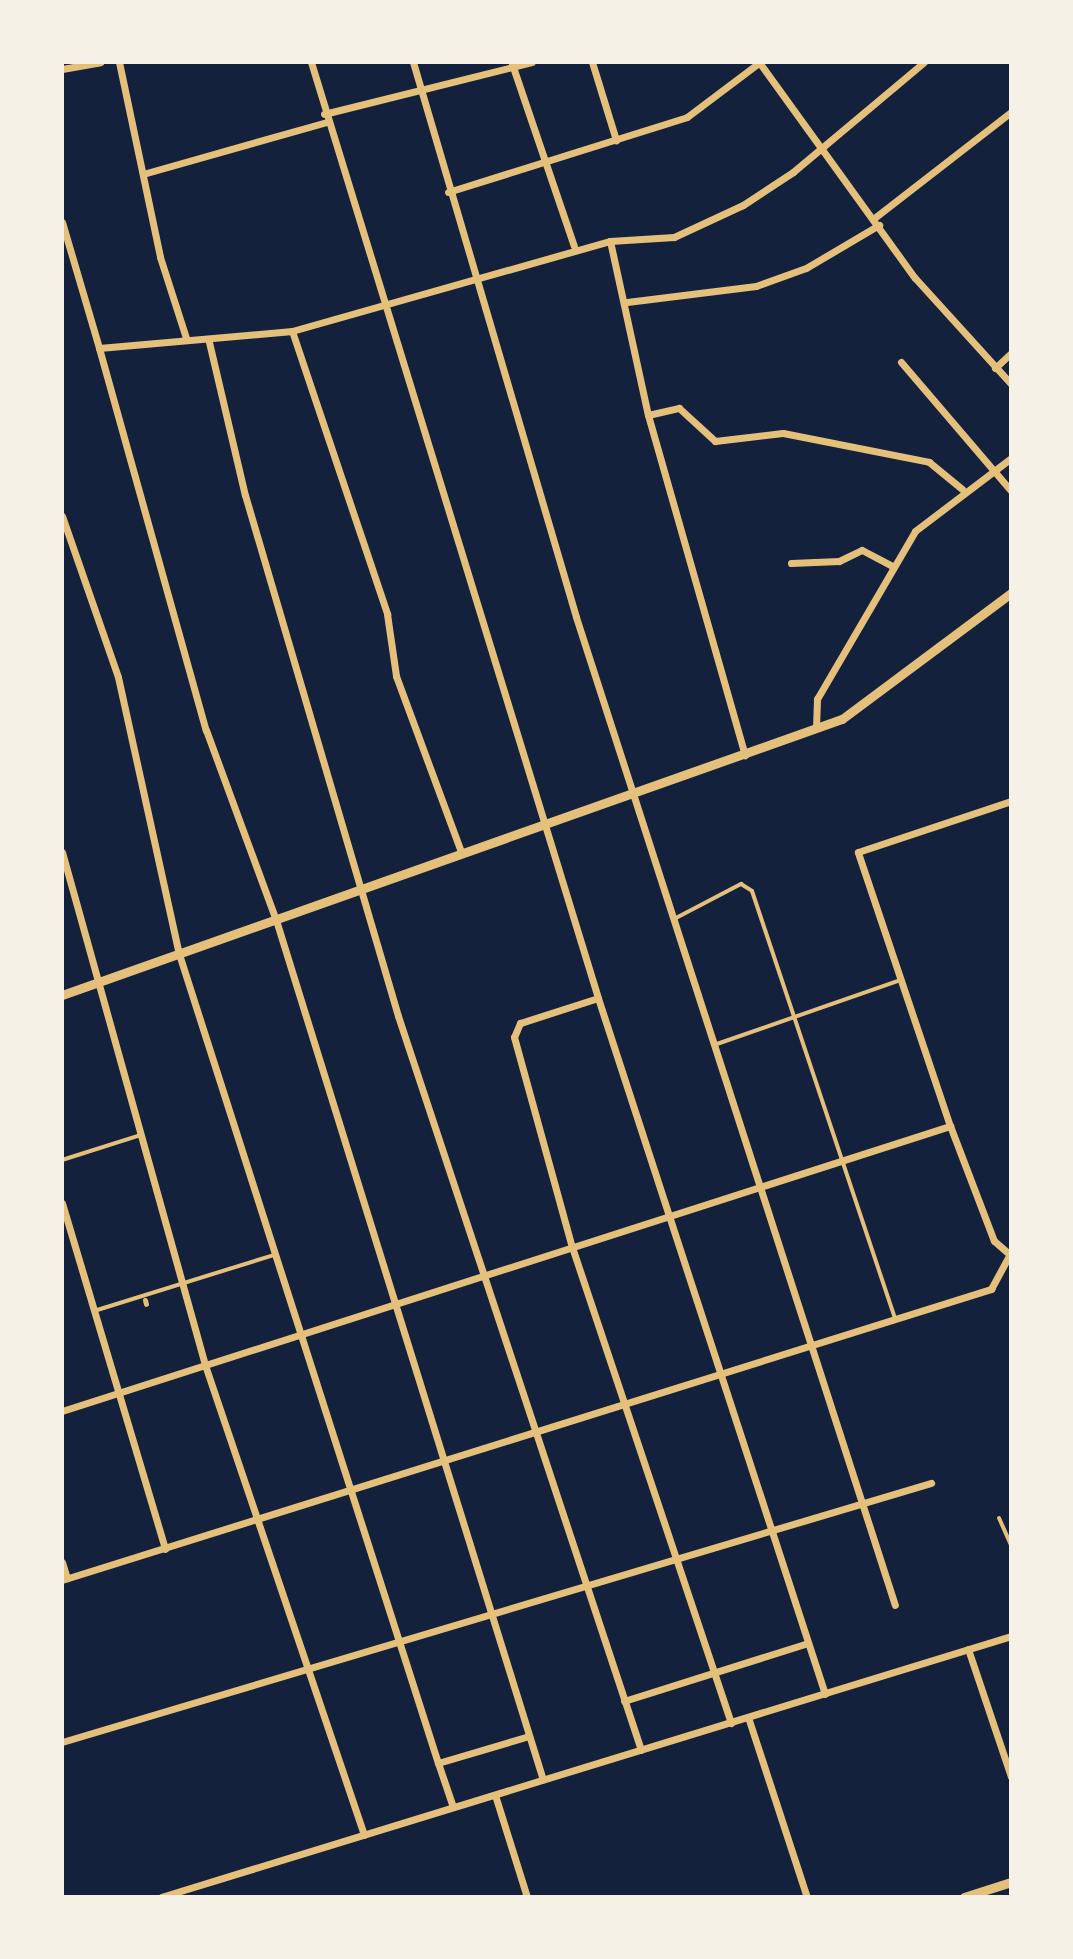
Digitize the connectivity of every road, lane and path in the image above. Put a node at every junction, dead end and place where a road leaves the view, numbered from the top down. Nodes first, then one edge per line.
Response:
1 (100, 62) edge
2 (119, 62) edge
3 (311, 62) edge
4 (413, 62) edge
5 (532, 62) edge
6 (592, 62) edge
7 (760, 62) edge
8 (924, 62) edge
9 (512, 64) edge
10 (62, 69) edge
11 (421, 87) junction
12 (1011, 112) edge
13 (325, 118) junction
14 (616, 140) junction
15 (824, 146) junction
16 (544, 164) junction
17 (143, 174) junction
18 (448, 192) junction
19 (62, 222) edge
20 (876, 222) junction
21 (610, 241) junction
22 (574, 246) junction
23 (470, 278) junction
24 (627, 302) junction
25 (382, 304) junction
26 (292, 331) junction
27 (186, 338) junction
28 (209, 342) junction
29 (99, 348) junction
30 (1011, 353) edge
31 (901, 362) dead end
32 (995, 368) junction
33 (1011, 384) edge
34 (648, 415) junction
35 (1011, 458) edge
36 (996, 471) junction
37 (962, 489) junction
38 (1011, 491) edge
39 (62, 516) edge
40 (791, 563) dead end
41 (892, 566) junction
42 (1011, 593) edge
43 (816, 728) junction
44 (745, 756) junction
45 (635, 795) junction
46 (1011, 801) edge
47 (545, 824) junction
48 (62, 852) edge
49 (461, 852) junction
50 (362, 889) junction
51 (674, 919) junction
52 (276, 920) junction
53 (179, 954) junction
54 (902, 980) junction
55 (99, 983) junction
56 (62, 995) edge
57 (598, 998) junction
58 (799, 1016) junction
59 (714, 1045) junction
60 (950, 1126) junction
61 (141, 1135) junction
62 (62, 1160) edge
63 (844, 1160) junction
64 (759, 1187) junction
65 (62, 1203) edge
66 (669, 1217) junction
67 (572, 1247) junction
68 (1010, 1252) edge
69 (274, 1255) junction
70 (484, 1276) junction
71 (182, 1283) junction
72 (395, 1304) junction
73 (94, 1311) junction
74 (895, 1320) junction
75 (299, 1334) junction
76 (811, 1347) junction
77 (205, 1365) junction
78 (722, 1378) junction
79 (118, 1393) junction
80 (625, 1407) junction
81 (62, 1411) edge
82 (537, 1436) junction
83 (445, 1464) junction
84 (931, 1483) dead end
85 (354, 1494) junction
86 (862, 1504) junction
87 (999, 1518) dead end
88 (258, 1522) junction
89 (772, 1531) junction
90 (1011, 1545) edge
91 (165, 1549) junction
92 (676, 1559) junction
93 (62, 1562) edge
94 (64, 1579) edge
95 (587, 1586) junction
96 (895, 1605) dead end
97 (491, 1614) junction
98 (1011, 1636) edge
99 (399, 1642) junction
100 (808, 1643) junction
101 (968, 1649) junction
102 (307, 1669) junction
103 (714, 1673) junction
104 (825, 1694) junction
105 (624, 1701) junction
106 (748, 1717) junction
107 (731, 1723) junction
108 (529, 1736) junction
109 (62, 1742) edge
110 (641, 1750) junction
111 (438, 1763) junction
112 (1011, 1777) edge
113 (543, 1780) junction
114 (495, 1795) junction
115 (453, 1807) junction
116 (364, 1835) junction
117 (1011, 1882) edge
118 (161, 1897) edge
119 (527, 1897) edge
120 (807, 1897) edge
121 (964, 1897) edge

1 - 10 street
2 - 17 street
3 - 13 street
4 - 11 street
5 - 9 street
6 - 14 street
7 - 14 street
7 - 15 street
8 - 15 street
9 - 11 street
9 - 16 street
11 - 13 street
11 - 18 street
12 - 20 street
13 - 17 street
13 - 25 street
14 - 16 street
15 - 20 street
15 - 21 street
16 - 18 street
16 - 22 street
17 - 27 street
18 - 23 street
19 - 29 street
20 - 24 street
20 - 32 street
21 - 22 street
21 - 24 street
22 - 23 street
23 - 25 street
23 - 45 street
24 - 34 street
25 - 26 street
25 - 47 street
26 - 28 street
26 - 49 street
27 - 28 street
27 - 29 street
28 - 50 street
29 - 52 street
30 - 32 street
31 - 36 street
32 - 33 street
34 - 37 street
34 - 44 street
35 - 36 street
36 - 37 street
36 - 38 street
37 - 41 street
39 - 53 street
40 - 41 street
41 - 43 street
42 - 43 street
43 - 44 street
44 - 45 street
45 - 47 street
45 - 51 street
46 - 54 street
47 - 49 street
47 - 57 street
48 - 55 street
49 - 50 street
50 - 52 street
50 - 70 street
51 - 58 lane
51 - 59 street
52 - 53 street
52 - 72 street
53 - 55 street
53 - 69 street
54 - 58 lane
54 - 60 street
55 - 56 street
55 - 61 street
57 - 66 street
57 - 67 street
58 - 59 lane
58 - 63 lane
59 - 64 street
60 - 63 street
60 - 68 street
61 - 62 lane
61 - 71 street
63 - 64 street
63 - 74 lane
64 - 66 street
64 - 76 street
65 - 73 street
66 - 67 street
66 - 78 street
67 - 70 street
67 - 80 street
68 - 74 street
69 - 71 lane
69 - 75 street
70 - 72 street
70 - 82 street
71 - 73 lane
71 - 77 street
72 - 75 street
72 - 83 street
73 - 79 street
74 - 76 street
75 - 77 street
75 - 85 street
76 - 78 street
76 - 86 street
77 - 79 street
77 - 88 street
78 - 80 street
78 - 89 street
79 - 81 street
79 - 91 street
80 - 82 street
80 - 92 street
82 - 83 street
82 - 95 street
83 - 85 street
83 - 97 street
84 - 86 street
85 - 88 street
85 - 99 street
86 - 89 street
86 - 96 street
87 - 90 lane
88 - 91 street
88 - 102 street
89 - 92 street
89 - 100 street
91 - 94 street
92 - 95 street
92 - 103 street
93 - 94 street
95 - 97 street
95 - 105 street
97 - 99 street
97 - 108 street
98 - 101 street
99 - 102 street
99 - 111 street
100 - 103 street
100 - 104 street
101 - 104 street
101 - 112 street
102 - 109 street
102 - 116 street
103 - 105 street
103 - 107 street
104 - 106 street
105 - 110 street
106 - 107 street
106 - 120 street
107 - 110 street
108 - 111 street
108 - 113 street
110 - 113 street
111 - 115 street
113 - 114 street
114 - 115 street
114 - 119 street
115 - 116 street
116 - 118 street
117 - 121 street

